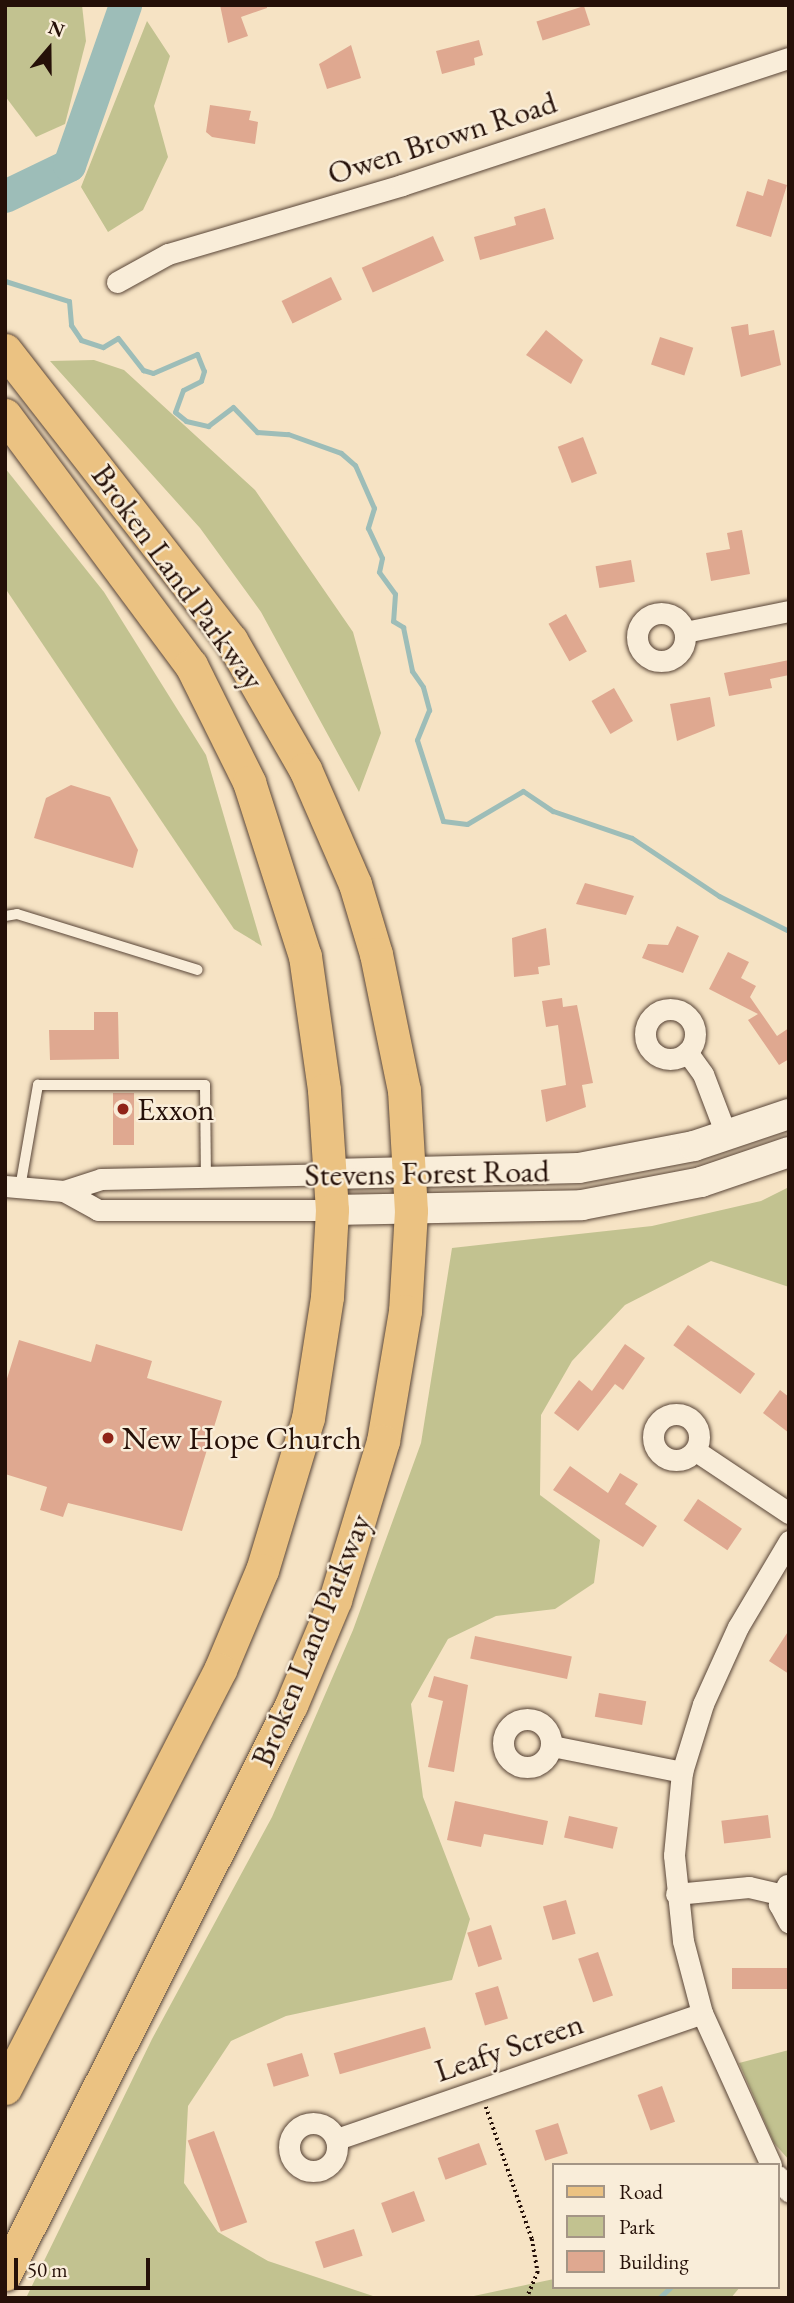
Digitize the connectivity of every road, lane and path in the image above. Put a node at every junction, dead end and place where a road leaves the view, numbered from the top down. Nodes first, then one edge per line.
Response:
1 (789, 58) edge
2 (117, 282) dead end
3 (5, 350) edge
4 (5, 415) edge
5 (789, 611) edge
6 (685, 632) dead end
7 (5, 916) edge
8 (198, 970) dead end
9 (687, 1052) dead end
10 (789, 1114) edge
11 (727, 1137) junction
12 (789, 1152) edge
13 (331, 1174) junction
14 (411, 1174) junction
15 (206, 1176) junction
16 (12, 1187) edge
17 (64, 1191) junction
18 (331, 1210) junction
19 (411, 1211) junction
20 (696, 1451) dead end
21 (789, 1513) edge
22 (785, 1554) edge
23 (552, 1746) dead end
24 (682, 1772) junction
25 (785, 1889) edge
26 (677, 1894) junction
27 (789, 1923) edge
28 (702, 2013) junction
29 (5, 2088) edge
30 (481, 2091) junction
31 (337, 2139) dead end
32 (770, 2163) edge
33 (5, 2274) edge
34 (527, 2298) edge

1 - 2 street, Owen Brown Road
3 - 14 main road, Broken Land Parkway
4 - 13 main road, Broken Land Parkway
5 - 6 street
7 - 8 lane
9 - 11 street
10 - 11 street, Stevens Forest Road
11 - 14 street, Stevens Forest Road
12 - 19 street, Stevens Forest Road
13 - 14 street, Stevens Forest Road
13 - 15 street, Stevens Forest Road
13 - 18 main road, Broken Land Parkway
14 - 19 main road, Broken Land Parkway
15 - 16 lane
15 - 17 street, Stevens Forest Road
16 - 17 street, Stevens Forest Road
17 - 18 street, Stevens Forest Road
18 - 19 street, Stevens Forest Road
18 - 29 main road, Broken Land Parkway
19 - 33 main road, Broken Land Parkway
20 - 21 street
22 - 24 street
23 - 24 street
24 - 26 street
25 - 26 street
25 - 27 street
26 - 28 street
28 - 30 street, Leafy Screen
28 - 32 street
30 - 31 street, Leafy Screen
30 - 34 path

